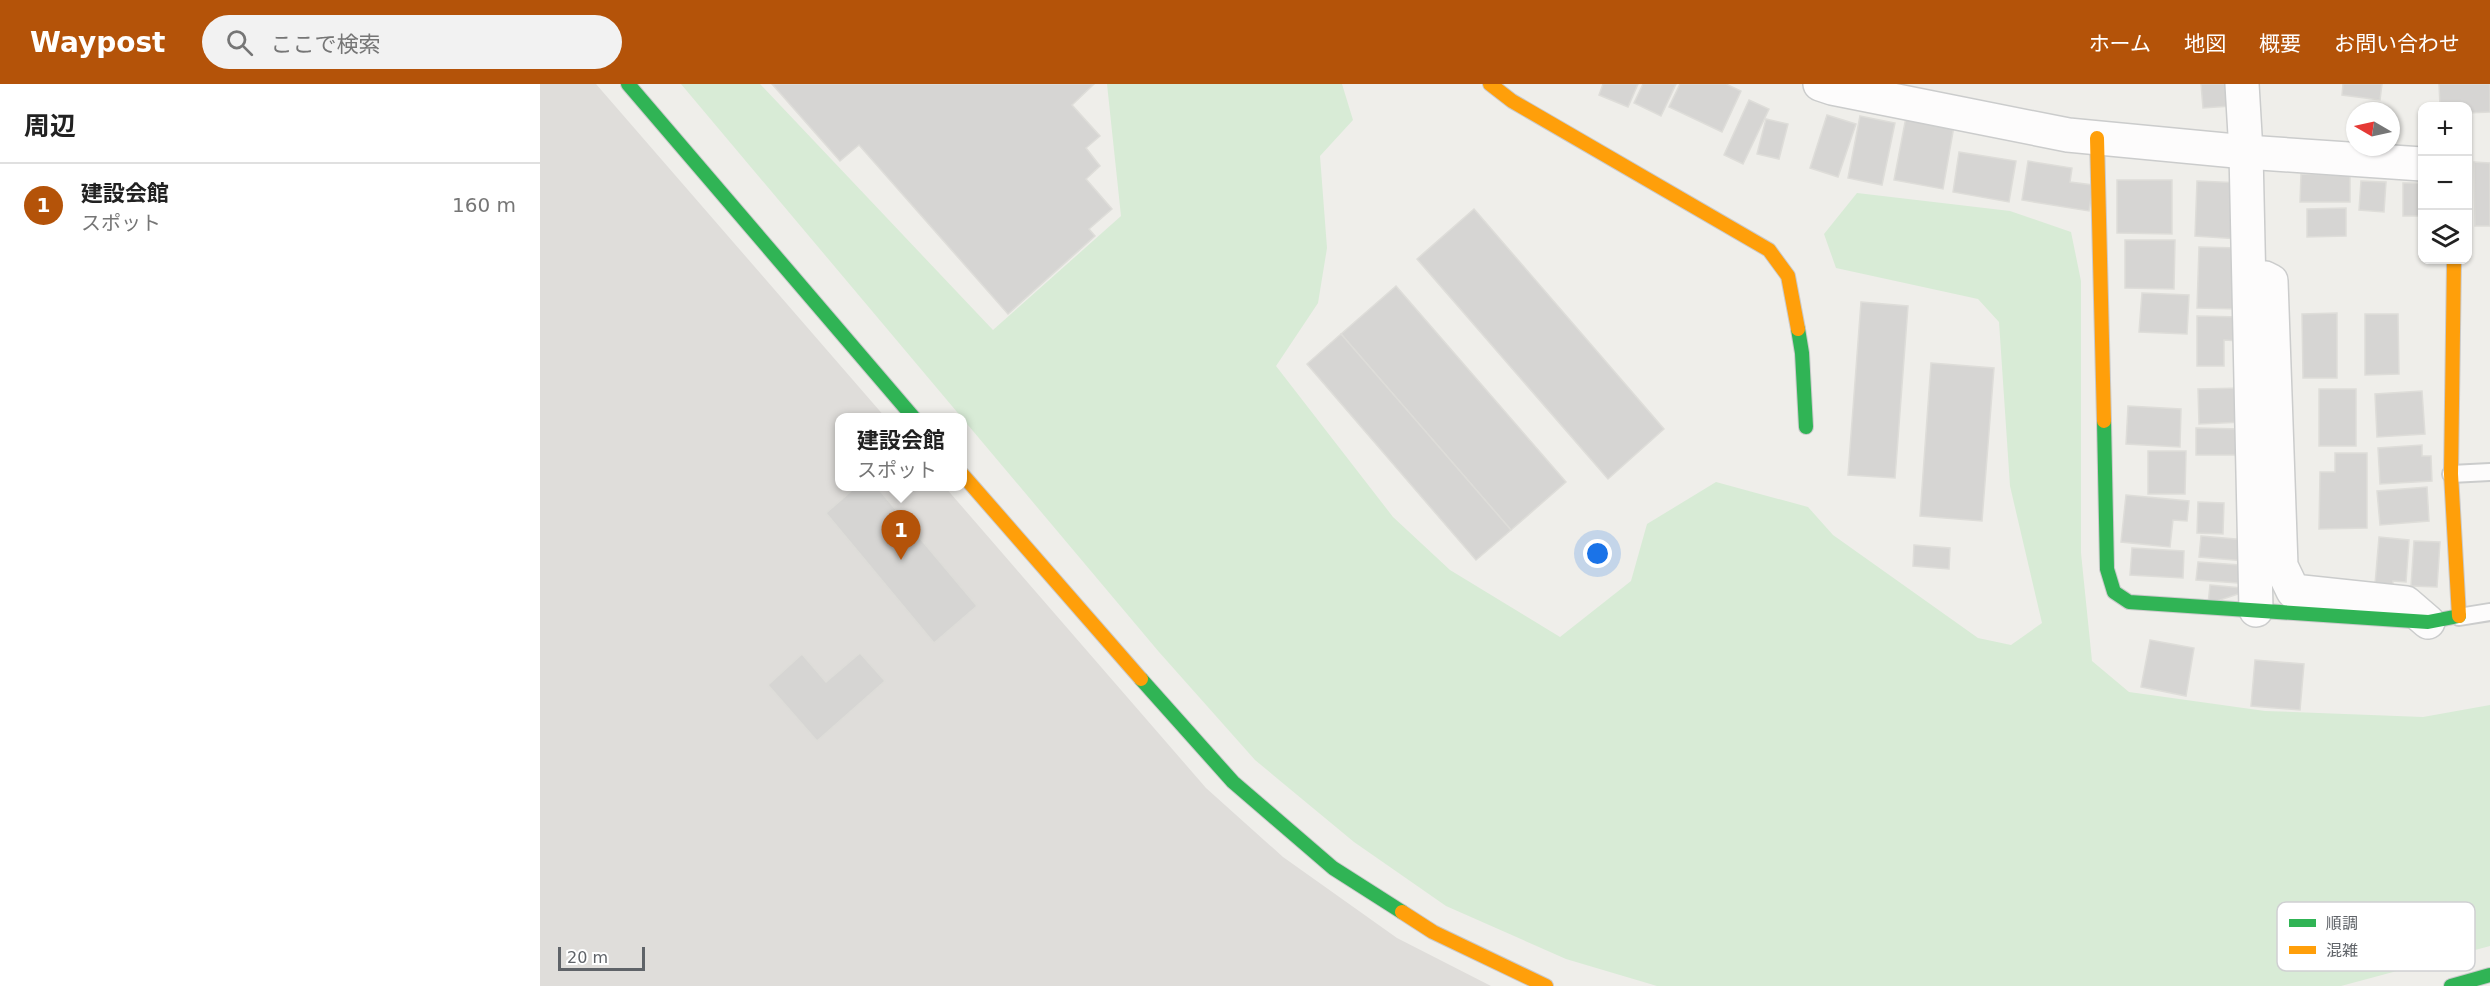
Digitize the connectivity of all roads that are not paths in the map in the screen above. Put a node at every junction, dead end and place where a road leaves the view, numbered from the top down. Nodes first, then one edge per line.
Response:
1 (628, 84) edge
2 (1490, 84) edge
3 (1820, 84) edge
4 (2242, 84) edge
5 (2097, 138) junction
6 (2246, 152) junction
7 (2418, 164) edge
8 (2454, 264) edge
9 (2248, 270) junction
10 (911, 413) edge
11 (1806, 427) dead end
12 (2490, 472) edge
13 (2451, 474) junction
14 (967, 479) edge
15 (2256, 610) junction
16 (2490, 612) edge
17 (2443, 619) junction
18 (2490, 975) edge
19 (1546, 986) edge
20 (2451, 986) edge

1 - 10 street
2 - 11 street
3 - 5 street
4 - 6 street
5 - 6 street
5 - 15 street
6 - 7 street
6 - 9 street
8 - 13 street
9 - 15 street
9 - 17 street
12 - 13 lane
13 - 17 street
14 - 19 street
15 - 17 street
16 - 17 lane
18 - 20 street

